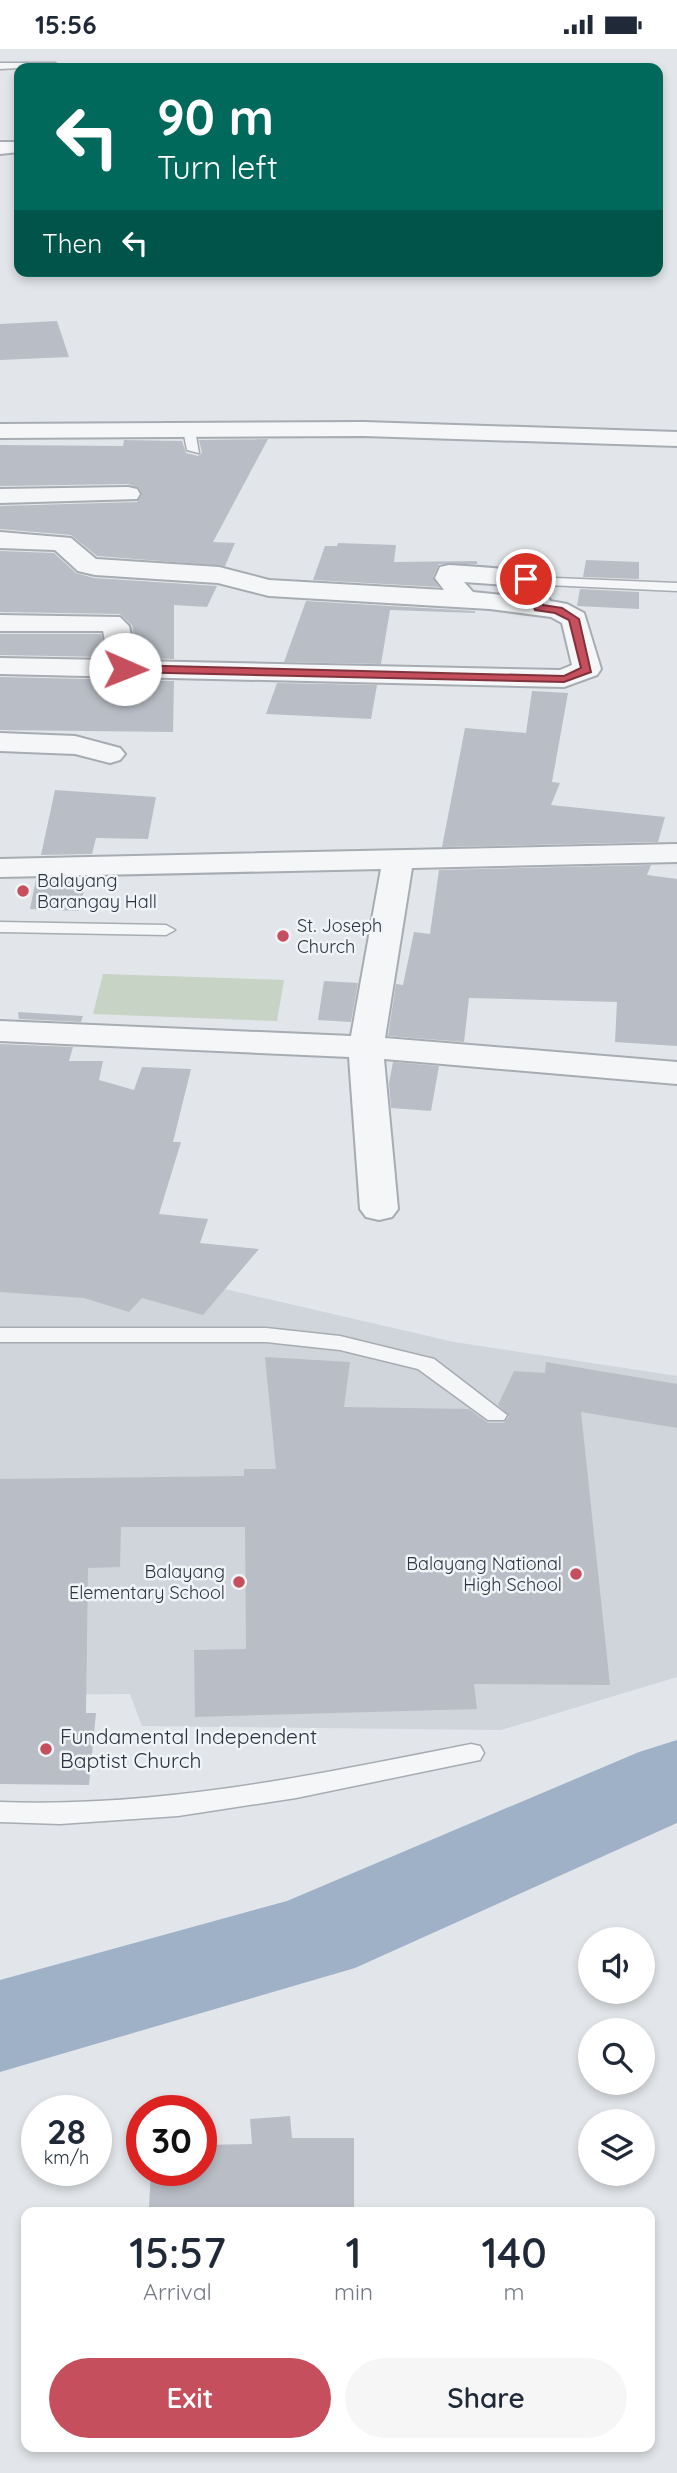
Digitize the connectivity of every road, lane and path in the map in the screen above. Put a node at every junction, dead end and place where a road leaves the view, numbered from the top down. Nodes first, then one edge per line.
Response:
1 (0, 431) edge
2 (677, 439) edge
3 (128, 494) dead end
4 (0, 496) edge
5 (0, 540) edge
6 (531, 581) junction
7 (677, 587) edge
8 (465, 600) junction
9 (539, 608) junction
10 (0, 622) edge
11 (0, 666) edge
12 (125, 669) junction
13 (0, 742) edge
14 (110, 754) dead end
15 (677, 853) edge
16 (398, 860) junction
17 (0, 867) edge
18 (0, 927) edge
19 (166, 930) dead end
20 (0, 1031) edge
21 (366, 1048) junction
22 (677, 1073) edge
23 (379, 1209) dead end
24 (0, 1335) edge
25 (496, 1415) dead end
26 (471, 1753) dead end
27 (0, 1812) edge

1 - 2 street
3 - 4 street
5 - 8 street
6 - 7 lane
6 - 8 street
6 - 9 street
8 - 9 street
9 - 12 street
10 - 12 street
11 - 12 street
13 - 14 street
15 - 16 street
16 - 17 street
16 - 21 street
18 - 19 lane
20 - 21 street
21 - 22 street
21 - 23 street
24 - 25 lane
26 - 27 lane

